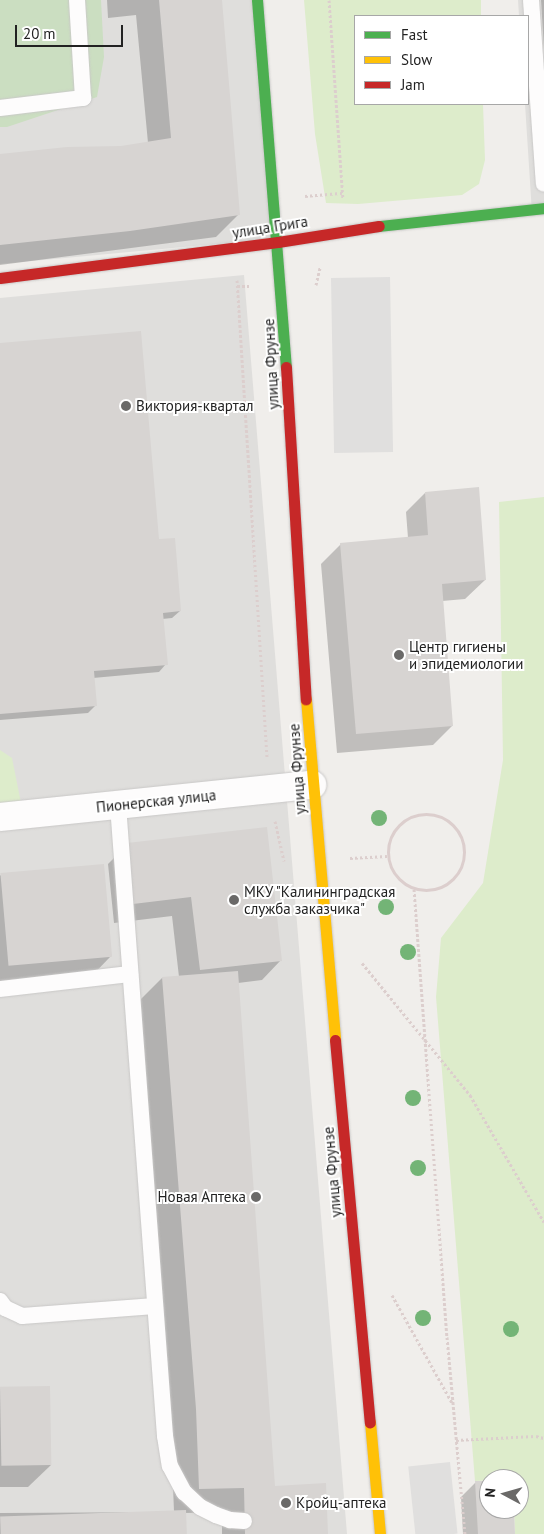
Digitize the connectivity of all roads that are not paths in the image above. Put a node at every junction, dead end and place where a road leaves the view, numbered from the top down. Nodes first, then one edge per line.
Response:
1 (77, 0) edge
2 (257, 0) edge
3 (531, 0) edge
4 (0, 108) edge
5 (544, 184) edge
6 (544, 208) edge
7 (278, 242) junction
8 (0, 278) edge
9 (312, 785) junction
10 (118, 805) junction
11 (0, 816) edge
12 (130, 974) junction
13 (0, 989) edge
14 (0, 1301) edge
15 (155, 1306) junction
16 (244, 1521) dead end
17 (380, 1534) edge

1 - 4 lane
2 - 7 main road, улица Фрунзе
3 - 5 lane
6 - 7 main road, улица Грига
7 - 8 main road, улица Грига
7 - 9 main road, улица Фрунзе
9 - 10 street, Пионерская улица
9 - 17 main road, улица Фрунзе
10 - 11 street, Пионерская улица
10 - 12 lane
12 - 13 lane
12 - 15 lane
14 - 15 lane
15 - 16 lane

